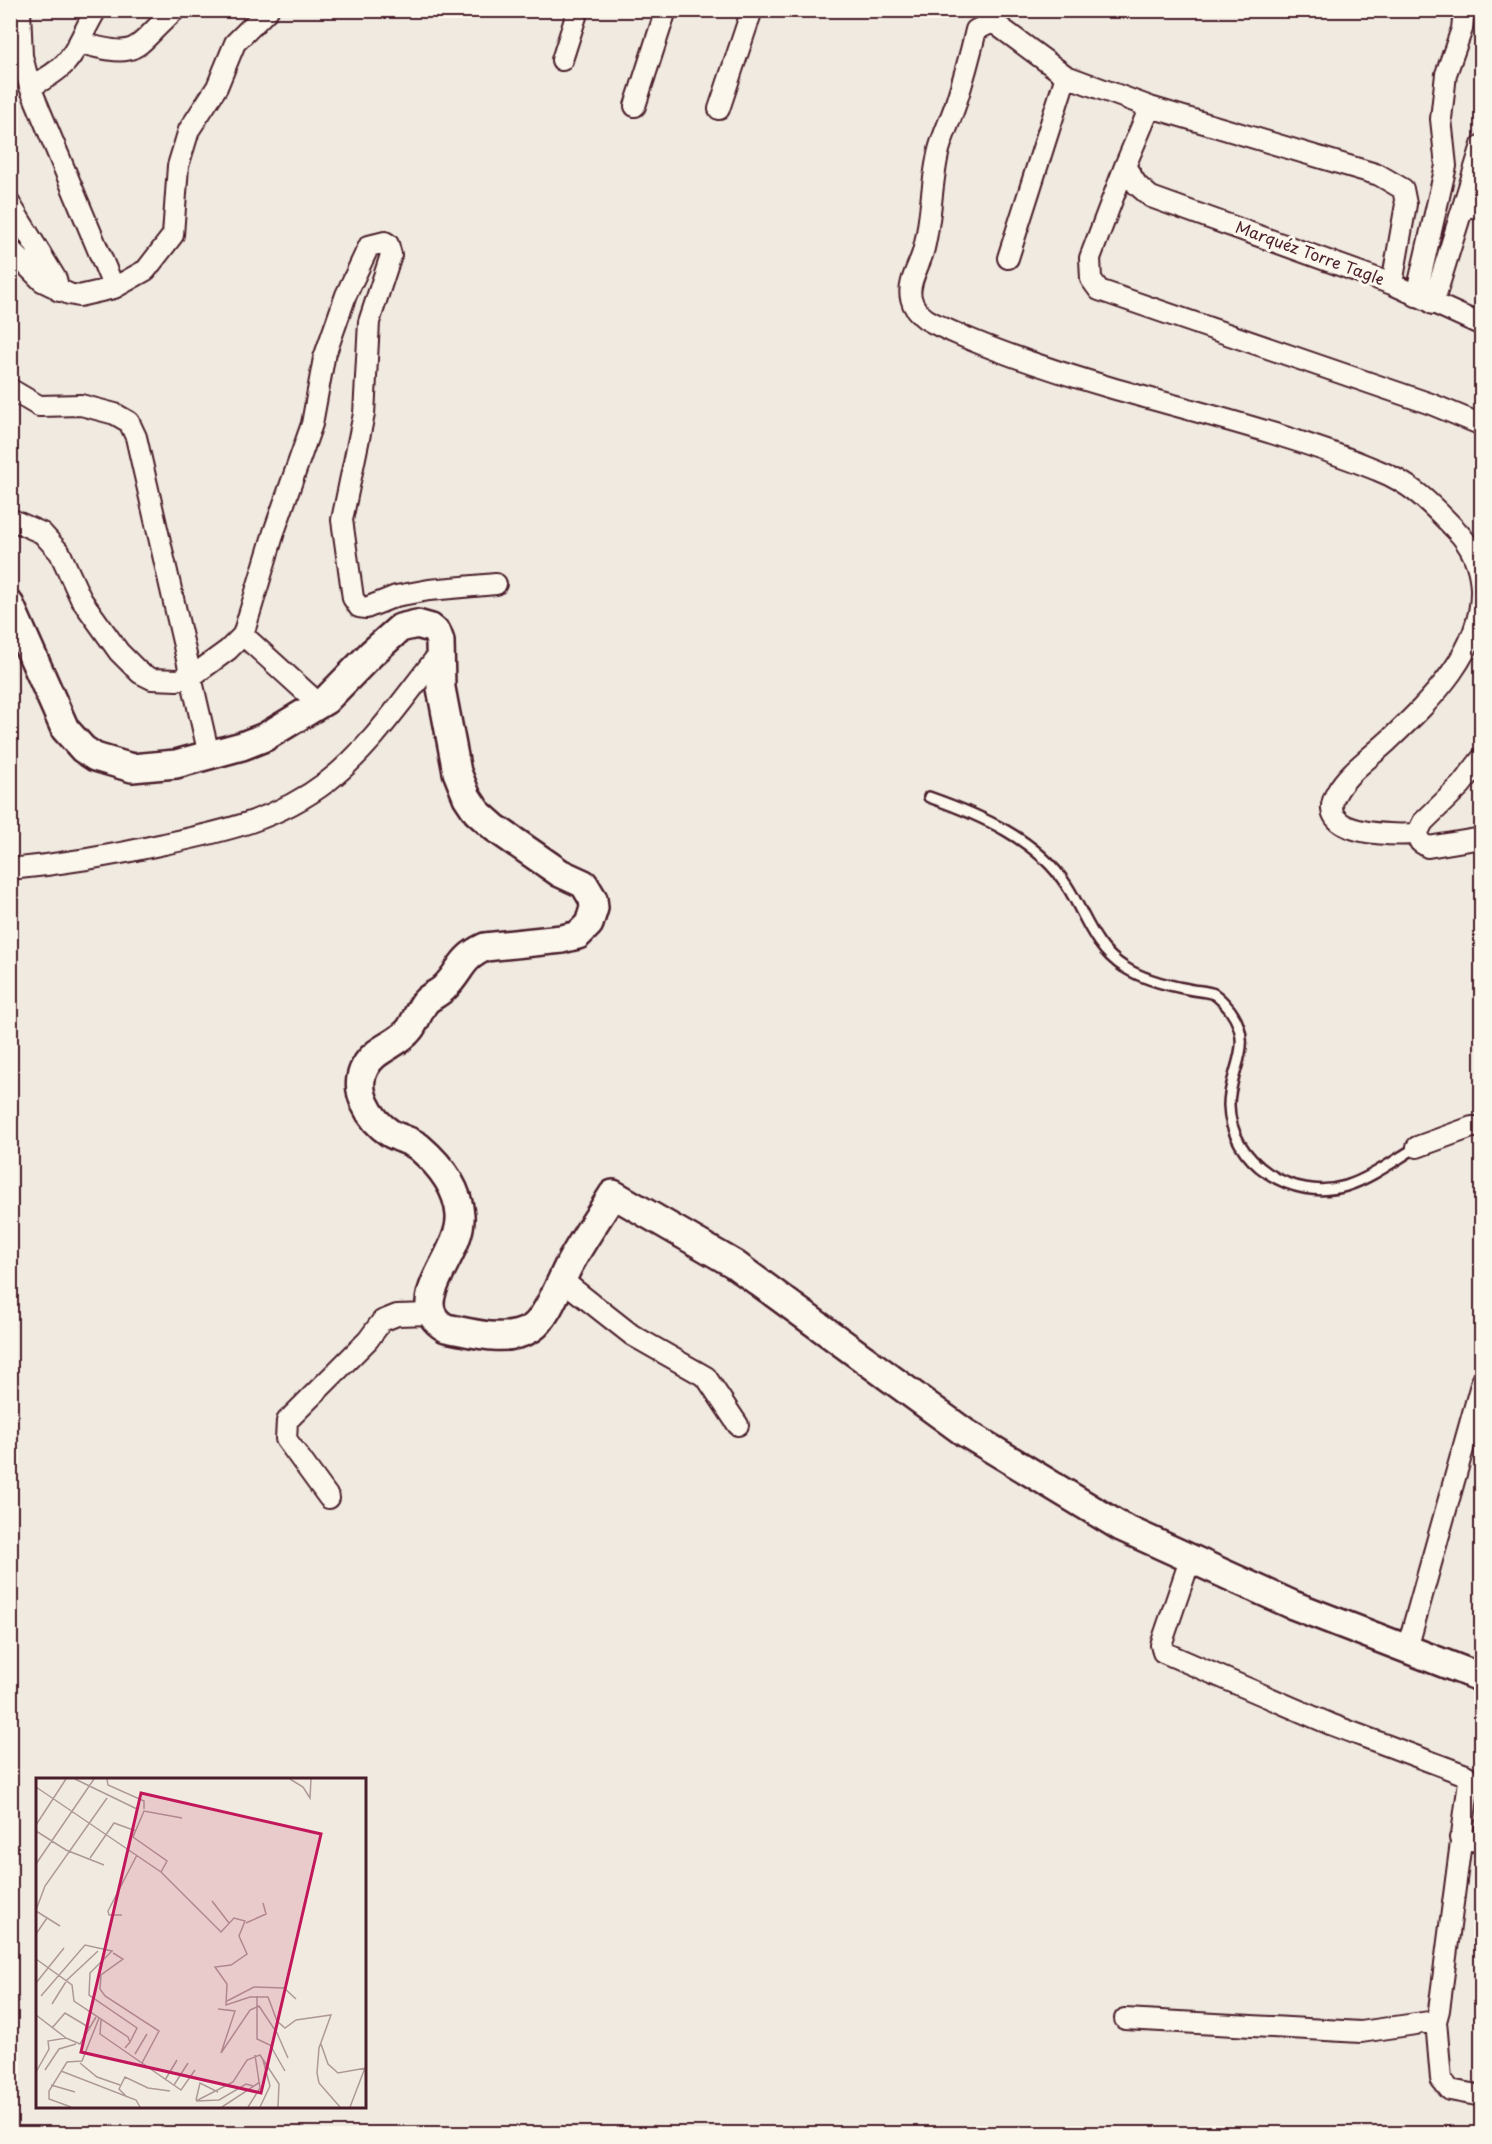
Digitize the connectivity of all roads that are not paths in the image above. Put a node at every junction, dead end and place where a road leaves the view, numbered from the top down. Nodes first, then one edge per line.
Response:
1 (20, 10) edge
2 (96, 10) edge
3 (175, 10) edge
4 (268, 10) edge
5 (578, 10) edge
6 (666, 10) edge
7 (752, 10) edge
8 (1464, 10) edge
9 (990, 16) edge
10 (81, 43) junction
11 (562, 60) dead end
12 (1066, 76) junction
13 (30, 87) junction
14 (635, 106) dead end
15 (1150, 106) junction
16 (719, 109) dead end
17 (1482, 145) edge
18 (1125, 166) junction
19 (10, 204) edge
20 (1473, 206) edge
21 (10, 249) edge
22 (1008, 258) dead end
23 (1392, 284) junction
24 (114, 288) junction
25 (59, 291) junction
26 (1425, 300) junction
27 (1482, 325) edge
28 (10, 389) edge
29 (1482, 425) edge
30 (10, 519) edge
31 (496, 584) dead end
32 (10, 605) edge
33 (243, 635) junction
34 (439, 654) junction
35 (191, 676) junction
36 (319, 704) junction
37 (209, 755) junction
38 (1482, 758) edge
39 (929, 797) dead end
40 (1417, 834) junction
41 (1482, 838) edge
42 (10, 869) edge
43 (1482, 1127) edge
44 (1417, 1147) joint
45 (562, 1280) junction
46 (431, 1314) junction
47 (1482, 1381) edge
48 (738, 1425) dead end
49 (329, 1498) dead end
50 (1191, 1560) junction
51 (1407, 1649) junction
52 (1482, 1678) edge
53 (1460, 1838) junction
54 (1482, 1842) edge
55 (1125, 2019) dead end
56 (1436, 2021) junction
57 (1482, 2096) edge

1 - 13 street
2 - 10 street
3 - 10 street
4 - 24 street
5 - 11 street
6 - 14 street
7 - 16 street
8 - 26 street
9 - 12 street
9 - 40 street
10 - 13 street
12 - 15 street
12 - 22 street
13 - 24 street
15 - 18 street
15 - 23 street
17 - 20 street
18 - 23 street, Marquéz Torre Tagle
18 - 29 street
19 - 25 street
20 - 26 street
21 - 25 street
23 - 26 street, Marquéz Torre Tagle
24 - 25 street
26 - 27 street, Marquéz Torre Tagle
28 - 35 street
30 - 35 street
31 - 33 street
32 - 37 street
33 - 35 street
33 - 36 street
34 - 36 street
34 - 42 street
34 - 46 street
35 - 37 street
36 - 37 street
38 - 40 street
39 - 44 lane
40 - 41 street
43 - 44 street
45 - 46 street
45 - 48 street
45 - 50 street
46 - 49 street
47 - 51 street
50 - 51 street
50 - 53 street
51 - 52 street
53 - 54 street
53 - 56 street
55 - 56 street
56 - 57 street

